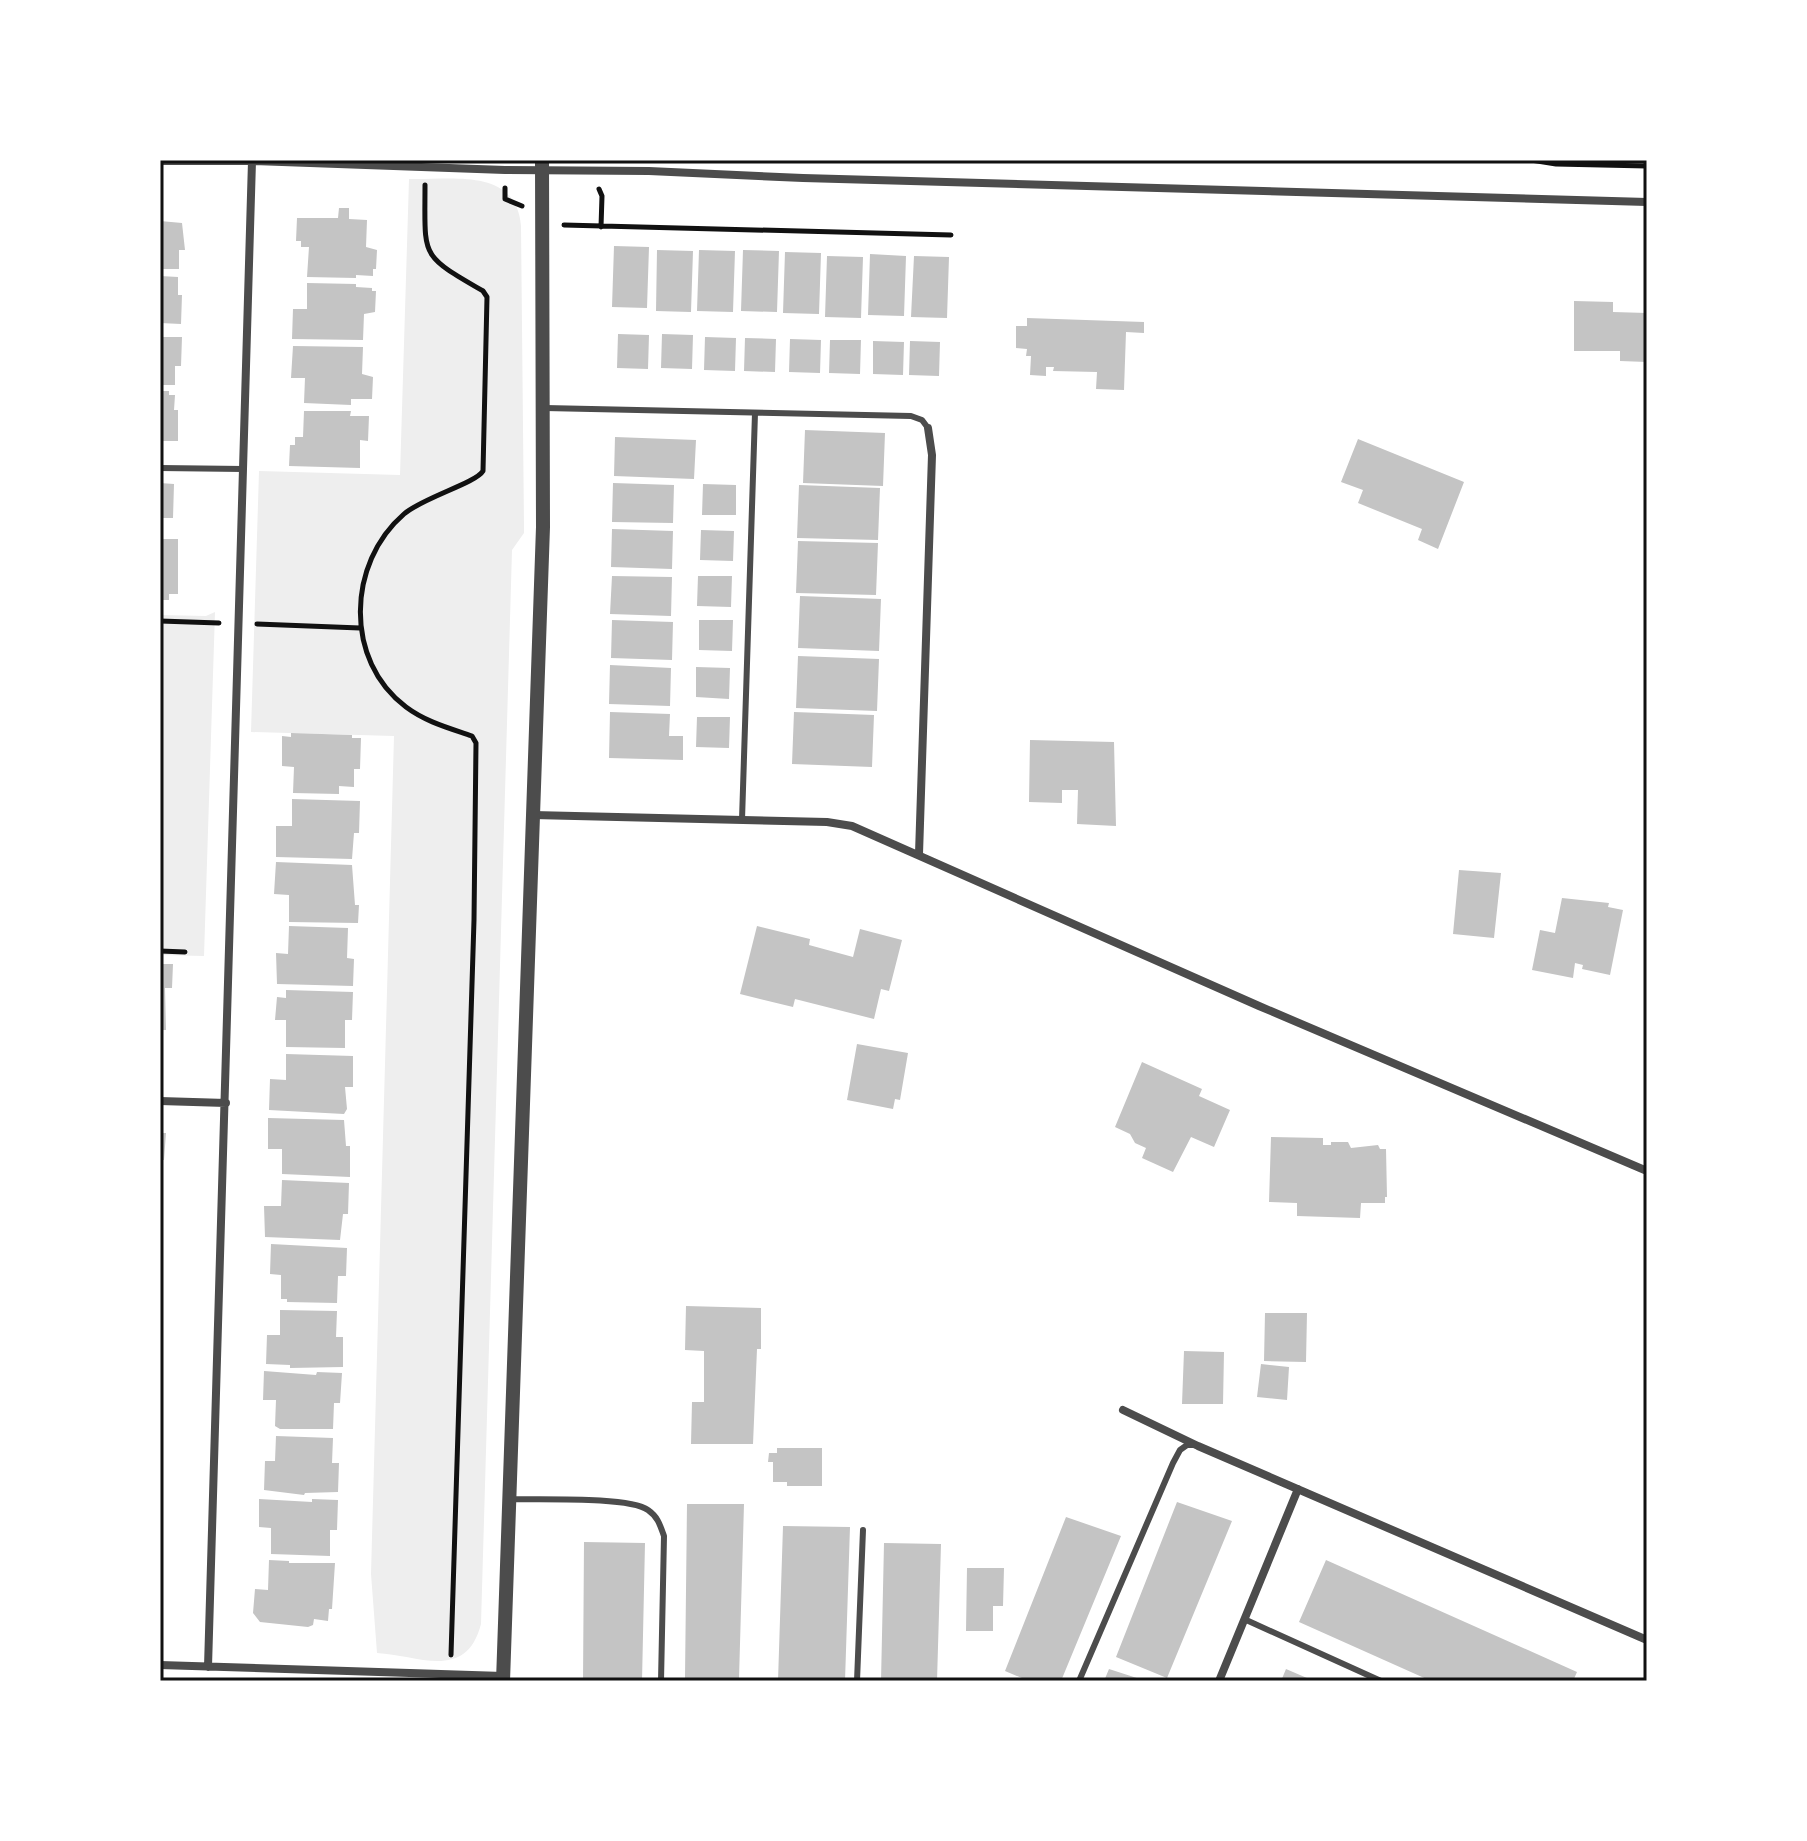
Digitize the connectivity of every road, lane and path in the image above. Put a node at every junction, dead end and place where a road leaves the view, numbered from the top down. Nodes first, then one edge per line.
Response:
1 (1531, 160) edge
2 (160, 161) edge
3 (252, 161) edge
4 (542, 165) edge
5 (1647, 166) edge
6 (425, 185) dead end
7 (602, 196) dead end
8 (1647, 202) edge
9 (567, 226) dead end
10 (601, 227) junction
11 (951, 235) dead end
12 (542, 408) junction
13 (755, 413) junction
14 (928, 428) joint
15 (160, 468) edge
16 (243, 469) junction
17 (160, 621) edge
18 (238, 623) junction
19 (360, 628) junction
20 (533, 815) junction
21 (742, 820) junction
22 (919, 854) junction
23 (160, 951) edge
24 (185, 952) dead end
25 (160, 1101) edge
26 (226, 1103) junction
27 (1647, 1171) edge
28 (1123, 1410) dead end
29 (1198, 1446) junction
30 (1298, 1489) junction
31 (509, 1499) junction
32 (863, 1530) dead end
33 (1244, 1619) junction
34 (1647, 1640) edge
35 (451, 1657) dead end
36 (160, 1665) edge
37 (208, 1667) junction
38 (356, 1677) edge
39 (503, 1678) edge
40 (661, 1681) edge
41 (857, 1681) edge
42 (1079, 1681) edge
43 (1219, 1681) edge
44 (1381, 1681) edge

1 - 5 path
2 - 3 street
3 - 4 street
3 - 16 street
4 - 8 street
4 - 12 street
6 - 19 path
7 - 10 path
9 - 10 path
10 - 11 path
12 - 13 lane
12 - 20 street
13 - 14 lane
13 - 21 lane
14 - 22 street
15 - 16 lane
16 - 18 street
17 - 18 path
18 - 19 path
18 - 26 street
19 - 35 path
20 - 21 street
20 - 31 street
21 - 22 street
22 - 27 street
23 - 24 path
25 - 26 street
26 - 37 street
28 - 29 street
29 - 30 street
29 - 42 lane
30 - 33 street
30 - 34 street
31 - 39 street
31 - 40 lane
32 - 41 lane
33 - 43 street
33 - 44 lane
36 - 37 street
37 - 38 street
38 - 39 street

